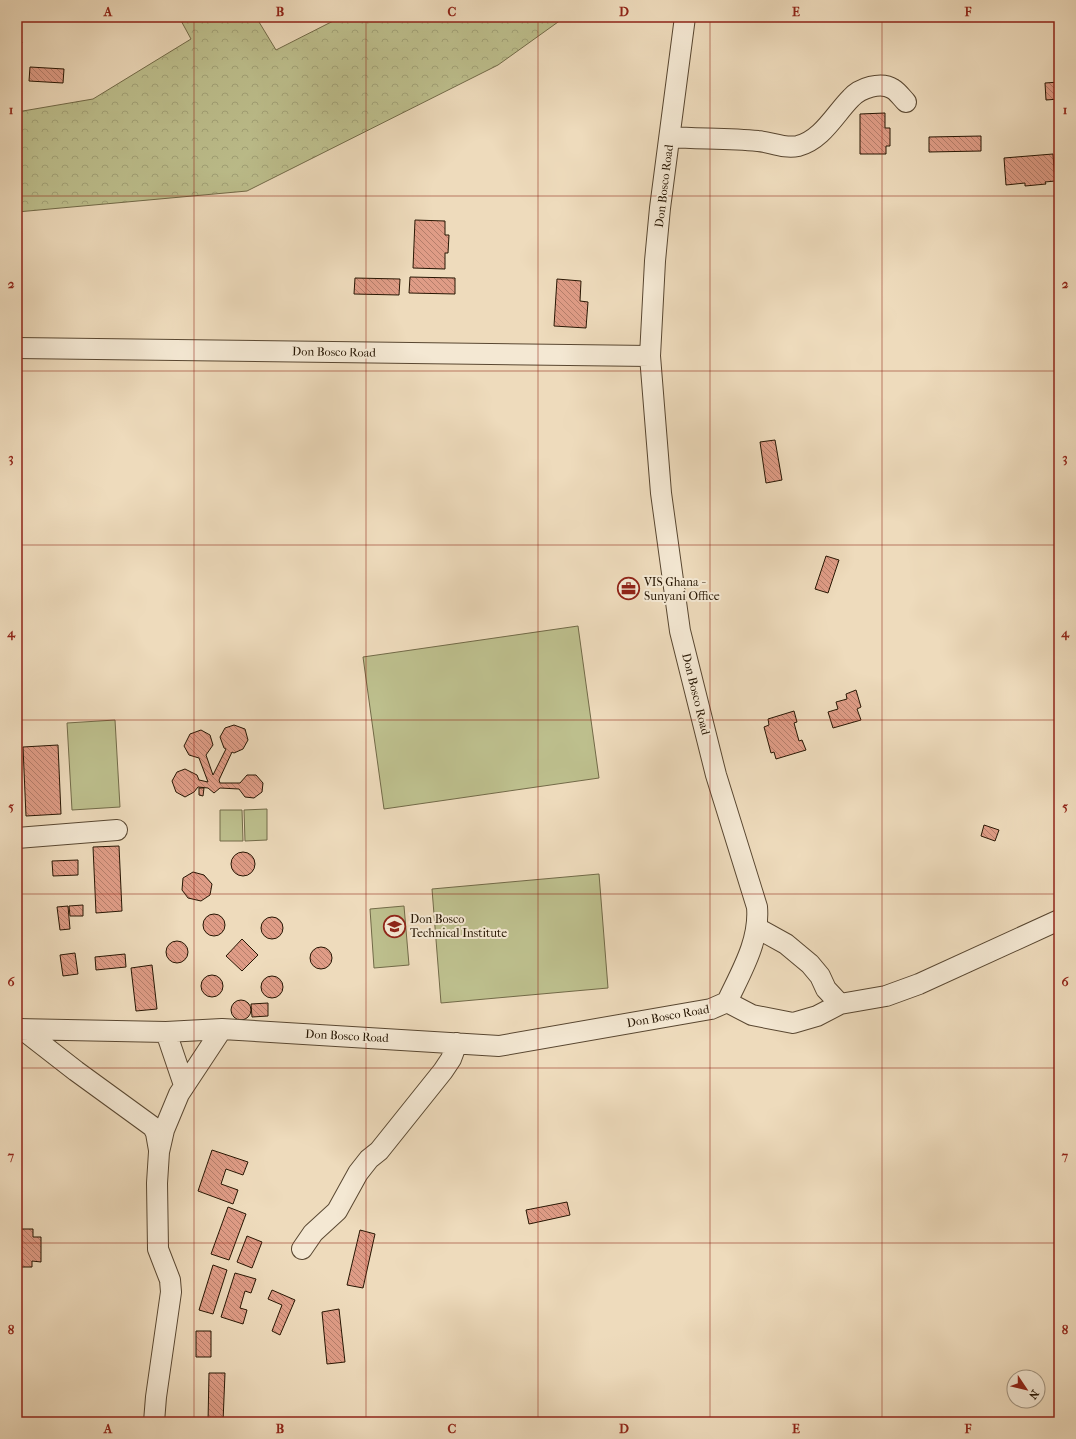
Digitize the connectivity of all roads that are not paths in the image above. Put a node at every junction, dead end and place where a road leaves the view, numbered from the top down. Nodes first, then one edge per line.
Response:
1 (686, 17) edge
2 (906, 102) dead end
3 (670, 137) junction
4 (17, 348) edge
5 (650, 356) junction
6 (117, 830) dead end
7 (17, 838) edge
8 (1059, 920) edge
9 (757, 928) junction
10 (727, 1002) junction
11 (840, 1004) junction
12 (20, 1029) edge
13 (222, 1029) junction
14 (166, 1032) junction
15 (457, 1043) junction
16 (184, 1086) junction
17 (159, 1152) junction
18 (302, 1248) dead end
19 (154, 1422) edge

1 - 3 street, Don Bosco Road
2 - 3 street
3 - 5 street, Don Bosco Road
4 - 5 street, Don Bosco Road
5 - 9 street, Don Bosco Road
6 - 7 street
8 - 11 street
9 - 10 street, Don Bosco Road
9 - 11 street
10 - 11 street
10 - 15 street, Don Bosco Road
12 - 14 street, Don Bosco Road
12 - 17 street
13 - 14 street, Don Bosco Road
13 - 15 street, Don Bosco Road
13 - 16 street
14 - 16 street
15 - 18 street
16 - 17 street
17 - 19 street

